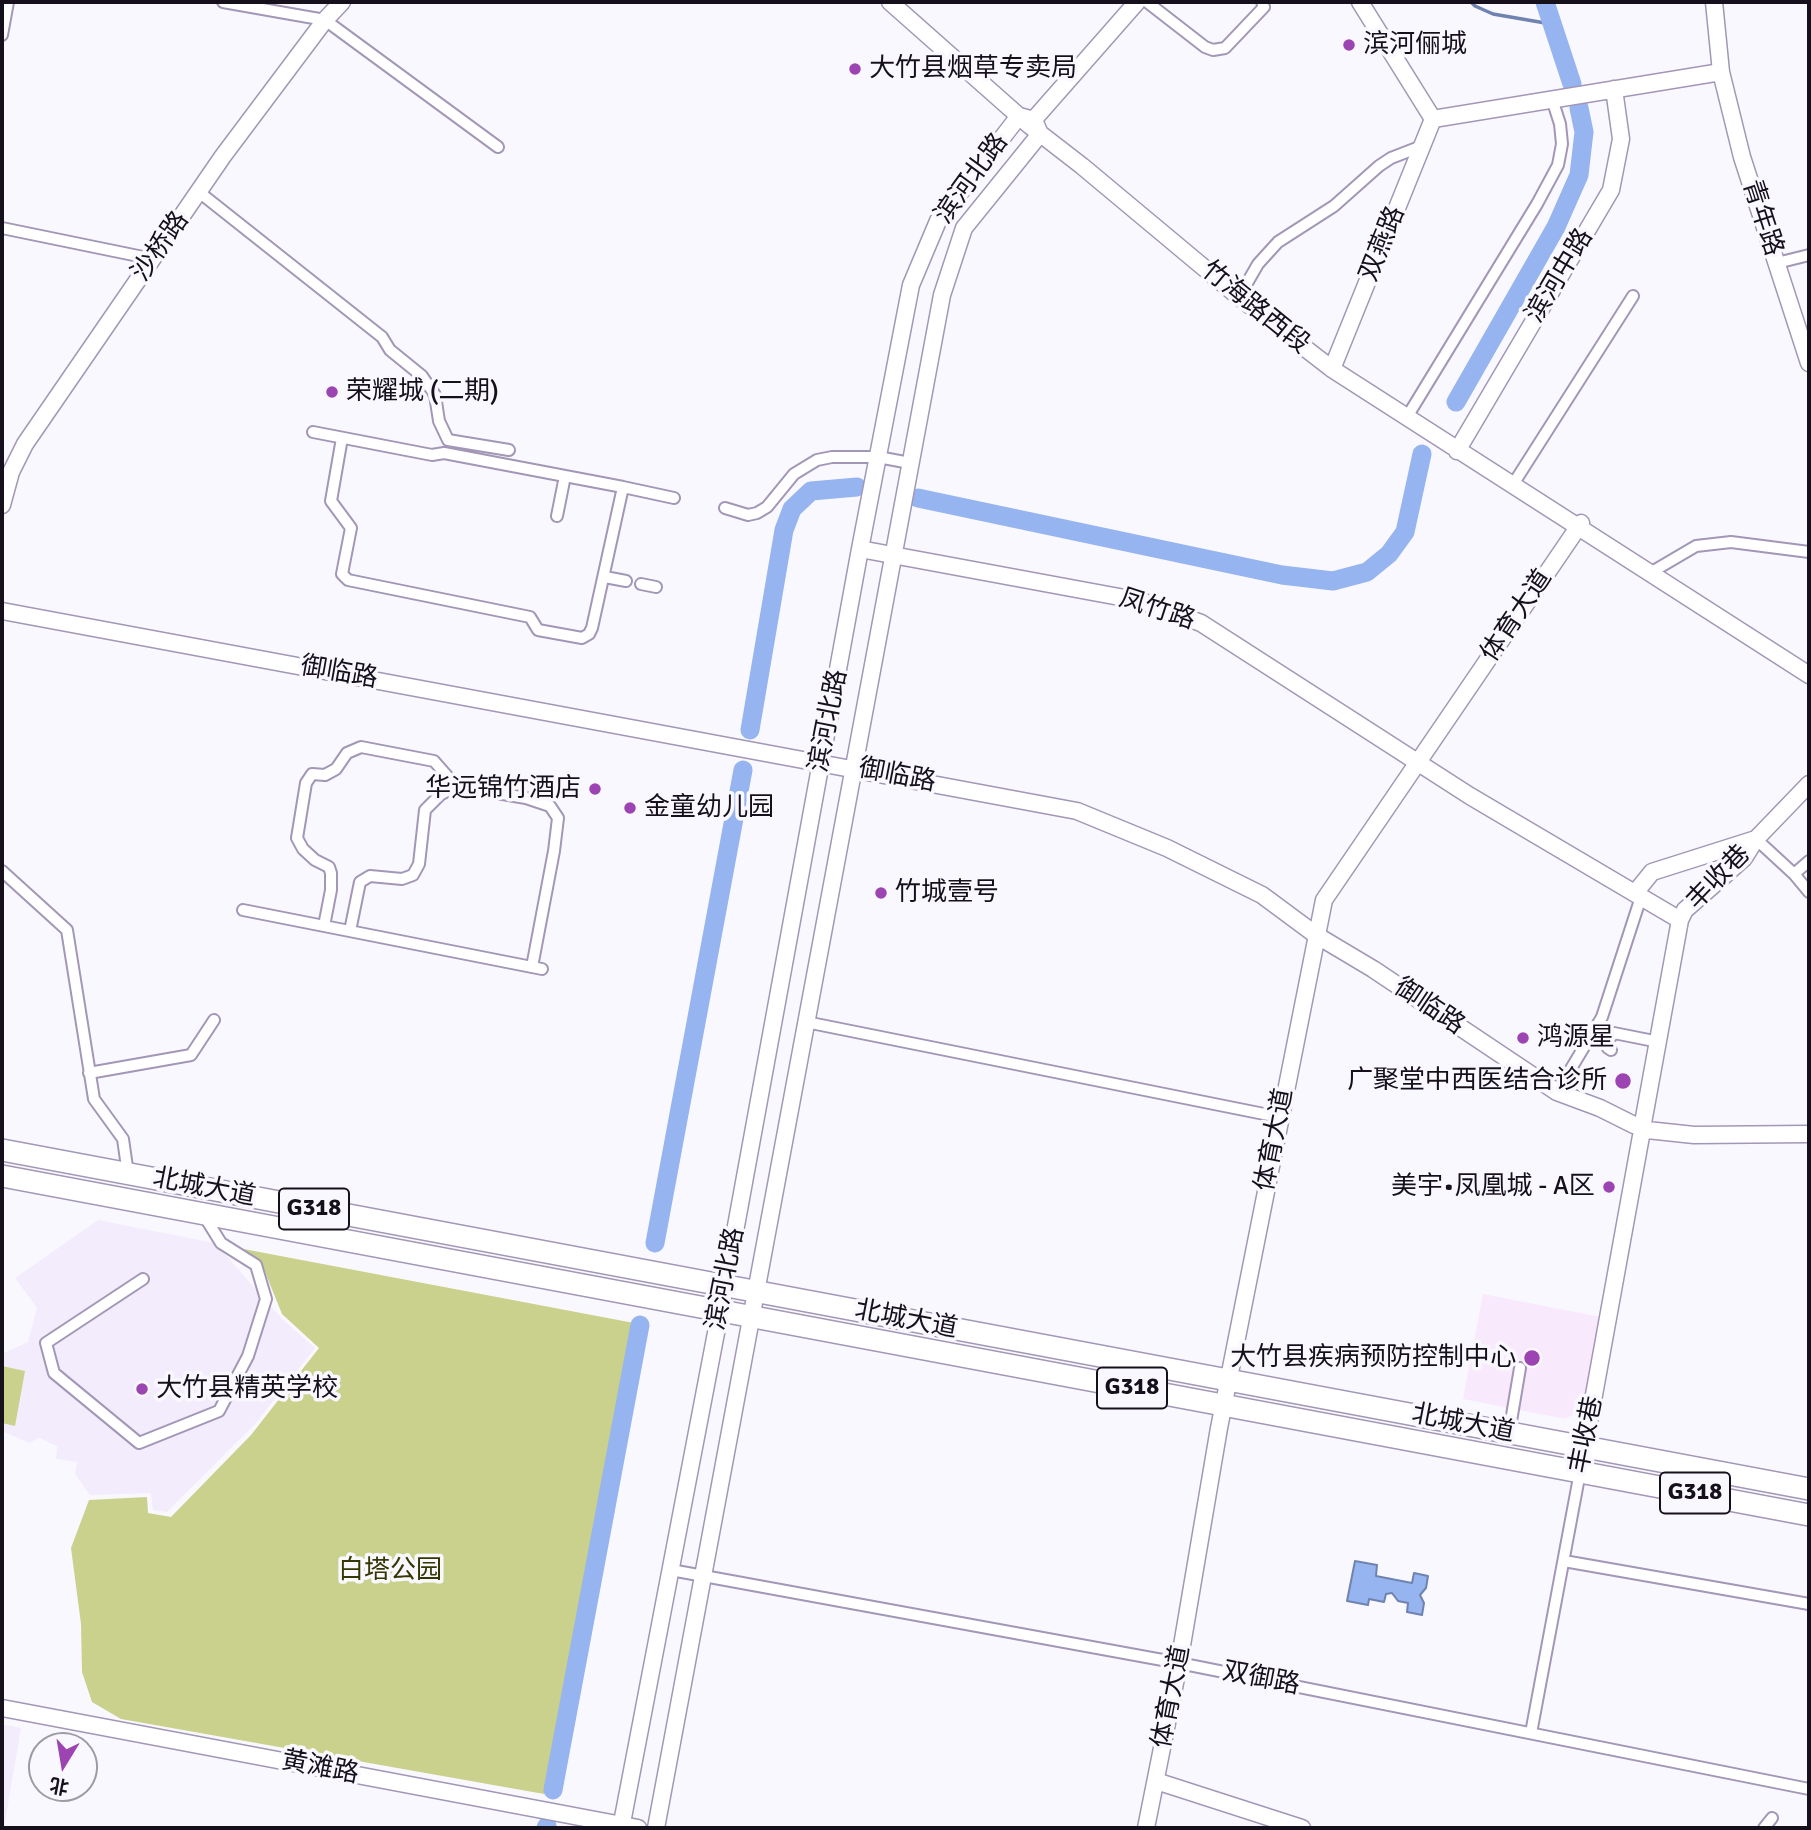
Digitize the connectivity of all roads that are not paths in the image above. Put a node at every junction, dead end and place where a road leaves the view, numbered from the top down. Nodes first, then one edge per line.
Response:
1 (8, 2) edge
2 (223, 2) edge
3 (342, 2) edge
4 (890, 2) edge
5 (901, 2) edge
6 (1137, 2) edge
7 (1147, 2) edge
8 (1262, 2) edge
9 (1360, 2) edge
10 (1714, 2) edge
11 (325, 20) junction
12 (2, 36) edge
13 (1721, 72) junction
14 (1614, 89) junction
15 (1552, 99) junction
16 (1433, 119) junction
17 (1031, 124) junction
18 (1423, 146) junction
19 (498, 147) dead end
20 (199, 192) junction
21 (2, 228) edge
22 (1809, 255) edge
23 (153, 259) junction
24 (1777, 262) junction
25 (1241, 294) junction
26 (1633, 296) dead end
27 (1809, 363) edge
28 (1333, 366) junction
29 (1409, 414) junction
30 (313, 432) dead end
31 (342, 438) junction
32 (1459, 448) junction
33 (509, 450) dead end
34 (877, 460) junction
35 (910, 466) junction
36 (565, 476) junction
37 (1514, 484) junction
38 (623, 487) junction
39 (674, 498) dead end
40 (2, 505) edge
41 (725, 508) dead end
42 (557, 516) dead end
43 (1580, 526) junction
44 (860, 549) junction
45 (1809, 552) edge
46 (894, 555) junction
47 (1653, 571) junction
48 (605, 577) junction
49 (626, 581) dead end
50 (641, 584) dead end
51 (656, 587) dead end
52 (2, 611) edge
53 (1809, 667) edge
54 (1809, 675) edge
55 (821, 762) junction
56 (1418, 762) junction
57 (853, 768) junction
58 (1809, 785) edge
59 (456, 786) junction
60 (1756, 839) junction
61 (1809, 861) edge
62 (2, 871) edge
63 (1794, 874) junction
64 (1809, 892) edge
65 (1638, 895) junction
66 (243, 910) dead end
67 (1680, 920) junction
68 (324, 926) junction
69 (350, 931) junction
70 (1317, 935) junction
71 (1602, 1017) junction
72 (214, 1020) dead end
73 (806, 1022) junction
74 (1614, 1033) junction
75 (1658, 1042) junction
76 (1611, 1050) dead end
77 (89, 1073) junction
78 (1557, 1092) junction
79 (1279, 1117) junction
80 (1642, 1128) junction
81 (1809, 1134) edge
82 (2, 1150) edge
83 (128, 1174) junction
84 (2, 1176) edge
85 (203, 1214) junction
86 (143, 1279) dead end
87 (725, 1286) junction
88 (757, 1292) junction
89 (720, 1311) junction
90 (751, 1317) junction
91 (1520, 1368) dead end
92 (1229, 1380) junction
93 (1223, 1405) junction
94 (1509, 1433) junction
95 (1585, 1447) junction
96 (1580, 1472) junction
97 (1809, 1489) edge
98 (1809, 1515) edge
99 (1564, 1561) junction
100 (671, 1570) junction
101 (703, 1576) junction
102 (1809, 1605) edge
103 (1179, 1663) junction
104 (2, 1708) edge
105 (1531, 1734) junction
106 (1156, 1781) junction
107 (1809, 1789) edge
108 (1772, 1818) dead end
109 (621, 1827) edge
110 (638, 1828) edge
111 (656, 1828) edge
112 (1146, 1828) edge
113 (1302, 1828) edge
114 (1764, 1828) edge

1 - 12 street
2 - 11 street
3 - 11 street, 沙桥路
4 - 17 street, 竹海路西段
5 - 17 street, 竹海路西段
6 - 17 street
7 - 8 street
9 - 16 street
10 - 13 street, 青年路
11 - 19 street
11 - 20 street, 沙桥路
13 - 14 street
13 - 24 street, 青年路
14 - 15 street
14 - 32 street, 滨河中路
15 - 16 street
15 - 29 street
16 - 18 street, 双燕路
17 - 25 street, 竹海路西段
17 - 34 street, 滨河北路
17 - 35 street, 滨河北路
18 - 25 street
18 - 28 street, 双燕路
20 - 23 street, 沙桥路
20 - 33 street
21 - 23 street
22 - 24 street
23 - 40 street, 沙桥路
24 - 27 street, 青年路
25 - 28 street, 竹海路西段
26 - 37 street
28 - 29 street, 竹海路西段
29 - 32 street, 竹海路西段
30 - 31 street
31 - 36 street
31 - 48 street
32 - 37 street, 竹海路西段
34 - 35 street
34 - 41 street
34 - 44 street, 滨河北路
35 - 46 street, 滨河北路
36 - 38 street
36 - 42 street
37 - 43 street, 竹海路西段
38 - 39 street
38 - 48 street
43 - 47 street, 竹海路西段
43 - 56 street, 体育大道
44 - 46 street, 凤竹路
44 - 55 street, 滨河北路
45 - 47 street
46 - 56 street, 凤竹路
46 - 57 street, 滨河北路
47 - 53 street, 竹海路西段
47 - 54 street, 竹海路西段
48 - 49 street
50 - 51 street
52 - 55 street, 御临路
55 - 57 street, 御临路
55 - 87 street, 滨河北路
56 - 65 street, 凤竹路
56 - 70 street, 体育大道
57 - 70 street, 御临路
57 - 73 street, 滨河北路
58 - 60 street, 丰收巷
59 - 68 street
59 - 69 street
59 - 69 street
60 - 63 street
60 - 65 street, 丰收巷
60 - 67 street, 丰收巷
61 - 63 street
62 - 77 street
63 - 64 street
65 - 67 street, 凤竹路
65 - 71 street
66 - 68 street
67 - 75 street, 丰收巷
68 - 69 street
70 - 78 street, 御临路
70 - 79 street, 体育大道
71 - 74 street
71 - 78 street
72 - 77 street
73 - 79 street
73 - 88 street, 滨河北路
74 - 75 street
74 - 76 street
75 - 80 street, 丰收巷
77 - 83 street
78 - 80 street, 御临路
79 - 92 street, 体育大道
80 - 81 street, 御临路
80 - 95 street, 丰收巷
82 - 83 highway, 北城大道 / G318
83 - 87 highway, 北城大道 / G318
84 - 85 highway, 北城大道 / G318
85 - 86 street
85 - 89 highway, 北城大道 / G318
87 - 88 highway, 北城大道 / G318
87 - 89 street, 滨河北路
88 - 90 street, 滨河北路
88 - 92 highway, 北城大道 / G318
89 - 90 highway, 北城大道 / G318
89 - 100 street, 滨河北路
90 - 93 highway, 北城大道 / G318
90 - 101 street, 滨河北路
91 - 94 street
92 - 93 street, 体育大道
92 - 94 highway, 北城大道 / G318
93 - 96 highway, 北城大道 / G318
93 - 103 street, 体育大道
94 - 95 highway, 北城大道 / G318
95 - 96 street, 丰收巷
95 - 97 highway, 北城大道 / G318
96 - 98 highway, 北城大道 / G318
96 - 99 street, 丰收巷
99 - 102 street
99 - 105 street, 丰收巷
100 - 101 street, 双御路
100 - 109 street, 滨河北路
101 - 103 street, 双御路
101 - 111 street, 滨河北路
103 - 105 street, 双御路
103 - 106 street, 体育大道
104 - 109 street, 黄滩路
105 - 107 street, 双御路
106 - 112 street, 体育大道
106 - 113 street
108 - 114 street
109 - 110 street, 黄滩路

